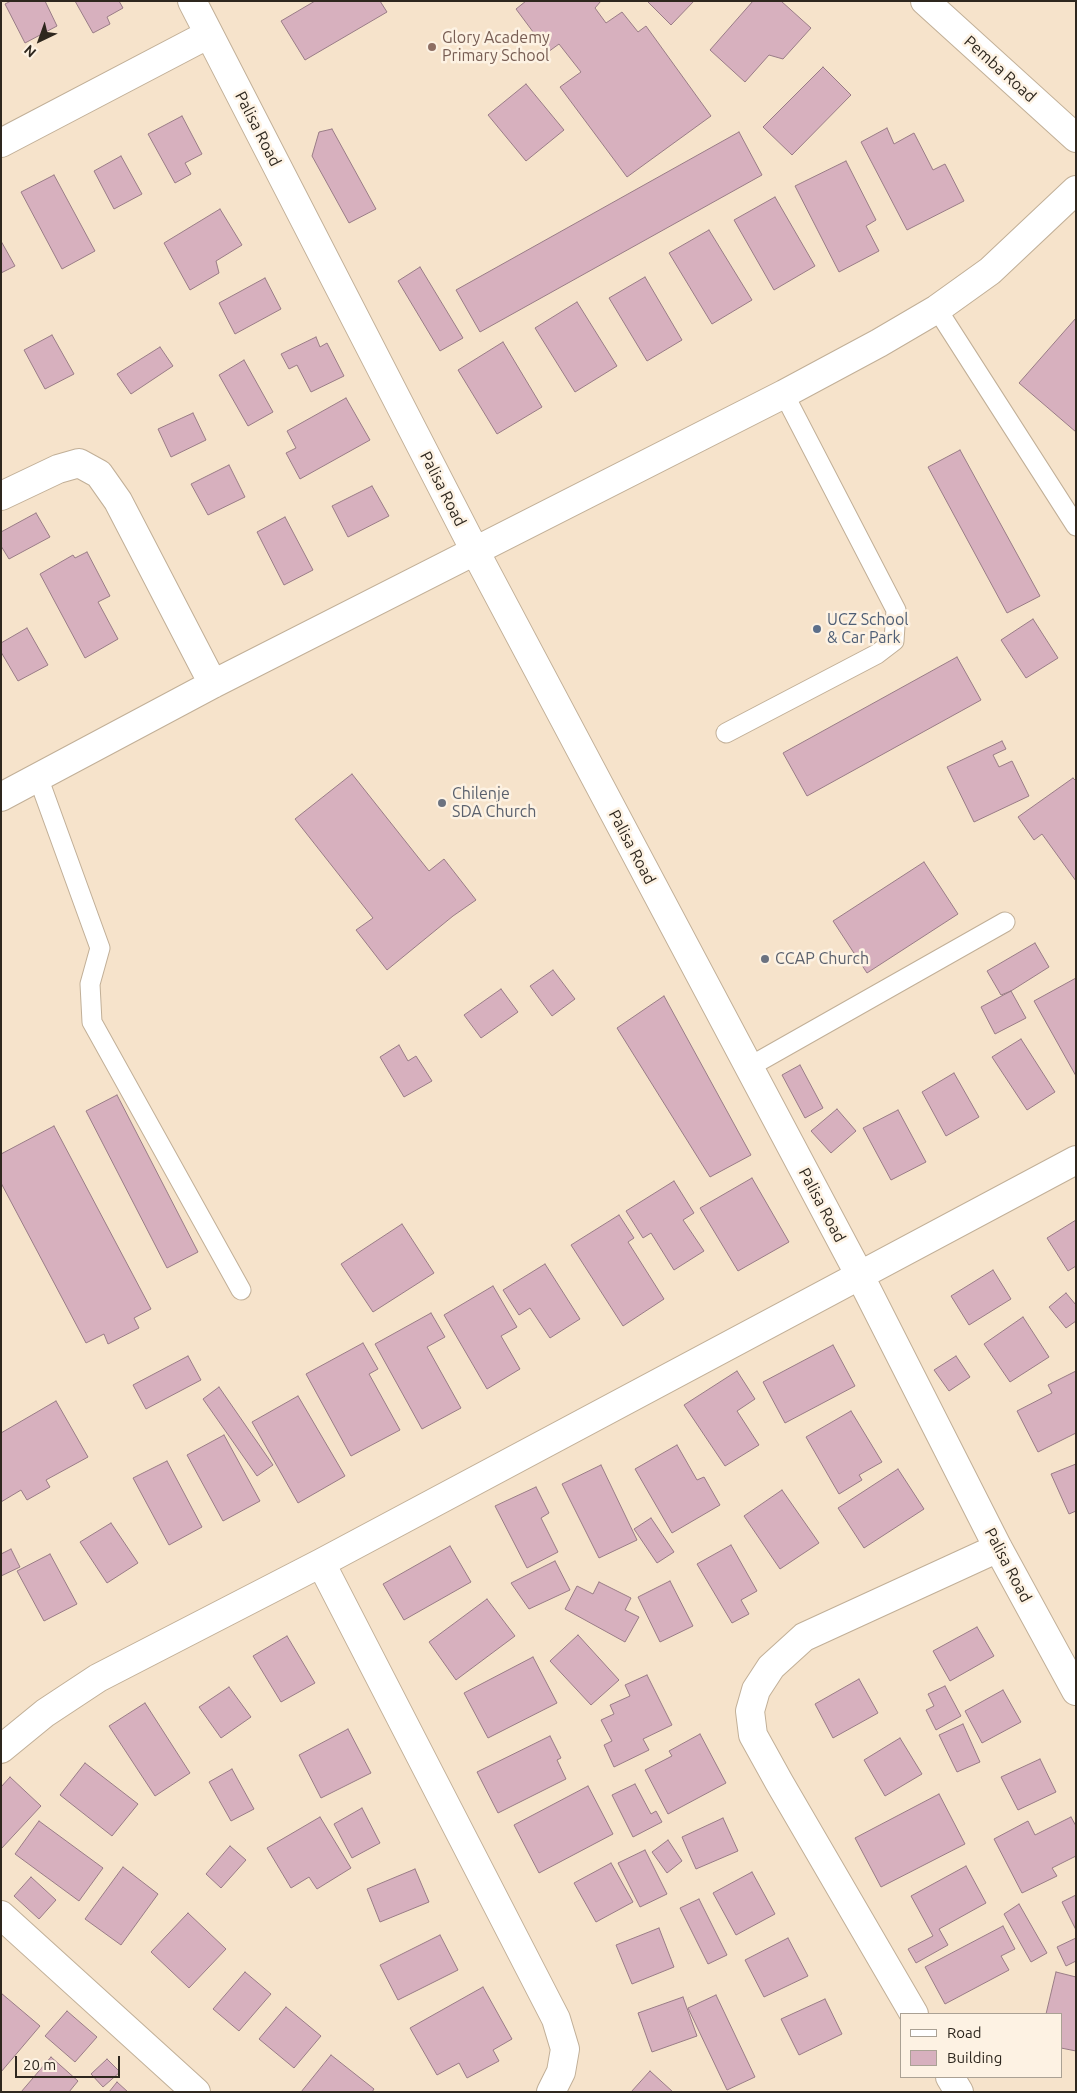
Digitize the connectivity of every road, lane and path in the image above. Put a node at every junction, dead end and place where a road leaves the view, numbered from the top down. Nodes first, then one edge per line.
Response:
1 (192, 1) edge
2 (925, 1) edge
3 (209, 34) junction
4 (1076, 138) edge
5 (1, 143) edge
6 (1076, 190) edge
7 (937, 309) junction
8 (784, 394) junction
9 (1, 496) edge
10 (1076, 526) edge
11 (474, 551) junction
12 (214, 684) junction
13 (726, 733) dead end
14 (38, 777) junction
15 (1, 797) edge
16 (1004, 922) dead end
17 (749, 1067) junction
18 (1076, 1160) edge
19 (859, 1274) junction
20 (241, 1290) dead end
21 (998, 1548) junction
22 (321, 1562) junction
23 (1076, 1691) edge
24 (1, 1749) edge
25 (1, 1915) edge
26 (913, 2013) edge
27 (951, 2078) edge
28 (196, 2092) edge
29 (551, 2092) edge
30 (959, 2092) edge

1 - 3 street, Palisa Road
2 - 4 street, Pemba Road
3 - 5 street
3 - 11 street, Palisa Road
6 - 7 street
7 - 8 street
7 - 10 lane
8 - 11 street
8 - 13 lane
9 - 12 street
11 - 12 street
11 - 17 street, Palisa Road
12 - 14 street
14 - 15 street
14 - 20 lane
16 - 17 lane
17 - 19 street, Palisa Road
18 - 19 street
19 - 21 street, Palisa Road
19 - 22 street
21 - 23 street, Palisa Road
21 - 26 street
22 - 24 street
22 - 29 street
25 - 28 street
27 - 30 street

